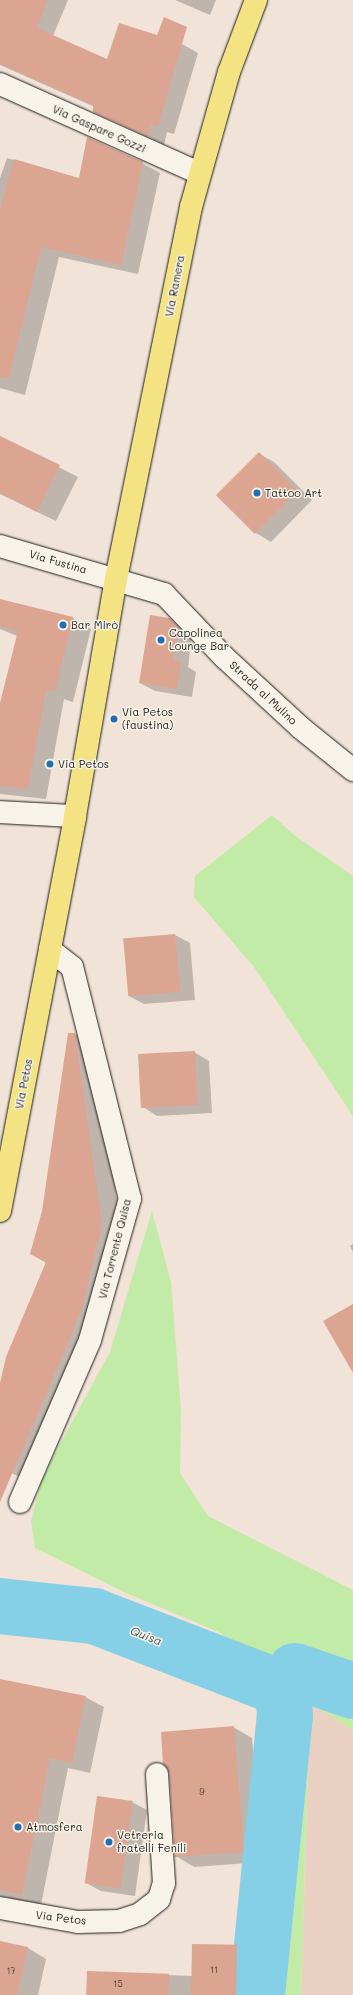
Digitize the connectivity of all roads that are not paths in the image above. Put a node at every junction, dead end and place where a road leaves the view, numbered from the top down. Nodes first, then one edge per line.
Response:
1 (256, 0) edge
2 (0, 84) edge
3 (199, 173) junction
4 (0, 546) edge
5 (116, 579) junction
6 (353, 770) edge
7 (0, 812) edge
8 (75, 816) junction
9 (50, 950) junction
10 (0, 1211) edge
11 (20, 1502) dead end
12 (157, 1774) dead end
13 (0, 1908) edge

1 - 3 main road, Via Ramera
2 - 3 street, Via Gaspare Gozzi
3 - 5 main road, Via Ramera
4 - 5 street, Via Fustina
5 - 6 street, Strada al Mulino
5 - 8 main road, Via Petos
7 - 8 street
8 - 9 main road, Via Petos
9 - 10 main road, Via Petos
9 - 11 street, Via Torrente Quisa
12 - 13 street, Via Petos

